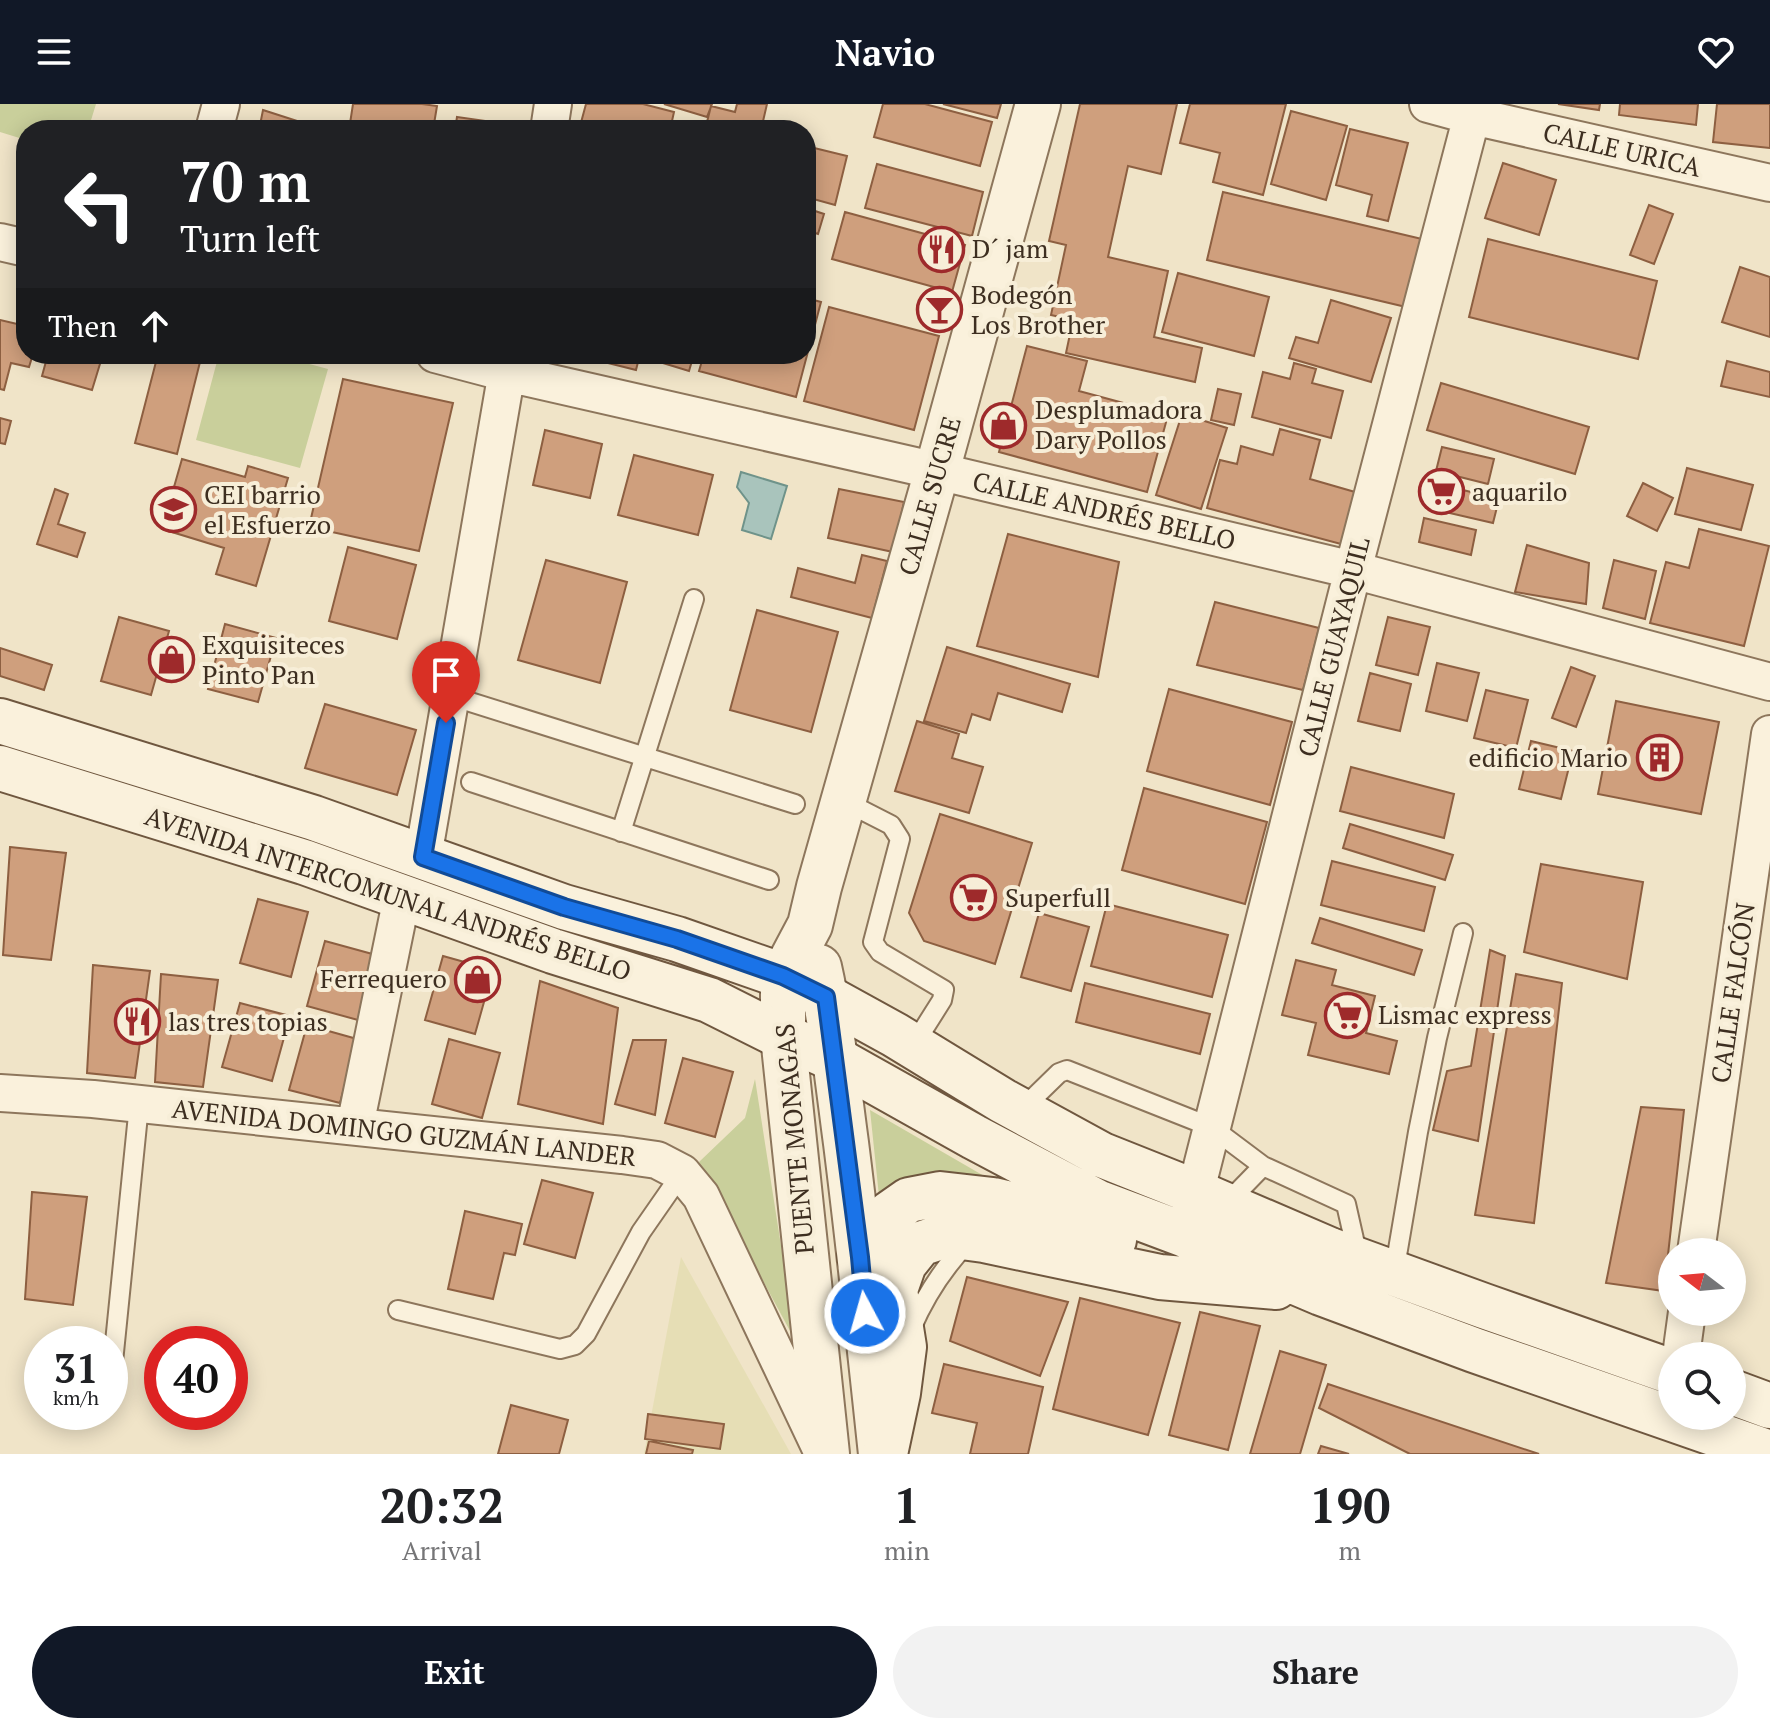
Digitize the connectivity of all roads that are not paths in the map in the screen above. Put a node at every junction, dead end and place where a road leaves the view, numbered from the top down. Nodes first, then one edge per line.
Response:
1 (1038, 104) edge
2 (1428, 104) edge
3 (1474, 110) edge
4 (1770, 183) edge
5 (508, 364) edge
6 (512, 364) edge
7 (937, 471) junction
8 (1353, 570) junction
9 (694, 599) dead end
10 (1770, 682) edge
11 (451, 696) junction
12 (0, 721) edge
13 (1770, 734) edge
14 (645, 757) junction
15 (0, 768) edge
16 (471, 782) dead end
17 (844, 801) junction
18 (795, 804) dead end
19 (621, 832) junction
20 (423, 857) junction
21 (769, 880) dead end
22 (402, 897) junction
23 (814, 906) junction
24 (1463, 933) dead end
25 (783, 976) junction
26 (826, 997) junction
27 (777, 1034) junction
28 (913, 1046) junction
29 (835, 1059) junction
30 (0, 1093) edge
31 (139, 1105) junction
32 (1021, 1110) junction
33 (355, 1126) junction
34 (1211, 1127) junction
35 (1263, 1166) junction
36 (682, 1173) junction
37 (1210, 1198) junction
38 (1185, 1235) junction
39 (1698, 1238) edge
40 (860, 1257) junction
41 (1376, 1266) junction
42 (1314, 1291) junction
43 (398, 1310) dead end
44 (117, 1326) edge
45 (1658, 1367) edge
46 (1746, 1397) edge
47 (1770, 1406) edge
48 (1714, 1444) edge
49 (1770, 1453) edge
50 (825, 1454) edge
51 (883, 1454) edge

1 - 7 main road, CALLE SUCRE
2 - 3 street, CALLE URICA
3 - 4 street, CALLE URICA
3 - 8 street, CALLE GUAYAQUIL
5 - 11 street
6 - 7 street, CALLE ANDRÉS BELLO
7 - 8 street, CALLE ANDRÉS BELLO
7 - 17 main road, CALLE SUCRE
8 - 10 street, CALLE ANDRÉS BELLO
8 - 34 street, CALLE GUAYAQUIL
9 - 14 lane
11 - 14 lane
11 - 20 street
12 - 20 main road, AVENIDA INTERCOMUNAL ANDRÉS BELLO
13 - 39 street, CALLE FALCÓN
14 - 18 lane
14 - 19 lane
15 - 22 main road, AVENIDA INTERCOMUNAL ANDRÉS BELLO
16 - 19 lane
17 - 23 main road, CALLE SUCRE
17 - 28 lane
19 - 21 lane
20 - 25 main road, AVENIDA INTERCOMUNAL ANDRÉS BELLO
22 - 27 main road, AVENIDA INTERCOMUNAL ANDRÉS BELLO
22 - 33 street
23 - 25 main road, PUENTE MONAGAS
23 - 26 main road, PUENTE MONAGAS
24 - 41 lane
25 - 26 main road, AVENIDA INTERCOMUNAL ANDRÉS BELLO
25 - 27 main road, PUENTE MONAGAS
26 - 28 main road, AVENIDA INTERCOMUNAL ANDRÉS BELLO
26 - 29 main road, PUENTE MONAGAS
27 - 29 main road, AVENIDA INTERCOMUNAL ANDRÉS BELLO
27 - 50 main road, PUENTE MONAGAS
28 - 32 main road, AVENIDA INTERCOMUNAL ANDRÉS BELLO
29 - 38 main road, AVENIDA INTERCOMUNAL ANDRÉS BELLO
29 - 40 main road, PUENTE MONAGAS
30 - 31 street, AVENIDA DOMINGO GUZMÁN LANDER
31 - 33 street, AVENIDA DOMINGO GUZMÁN LANDER
31 - 44 lane
32 - 34 lane
32 - 37 main road, AVENIDA INTERCOMUNAL ANDRÉS BELLO
33 - 36 street, AVENIDA DOMINGO GUZMÁN LANDER
34 - 35 lane
34 - 37 street, CALLE GUAYAQUIL
35 - 37 lane
35 - 41 lane
36 - 43 lane
36 - 50 street
37 - 38 street, CALLE GUAYAQUIL
37 - 41 main road, AVENIDA INTERCOMUNAL ANDRÉS BELLO
38 - 40 main road
38 - 42 main road, AVENIDA INTERCOMUNAL ANDRÉS BELLO
40 - 51 main road, PUENTE MONAGAS
41 - 45 main road, AVENIDA INTERCOMUNAL ANDRÉS BELLO
42 - 48 main road
42 - 51 main road
46 - 47 main road
48 - 49 main road

